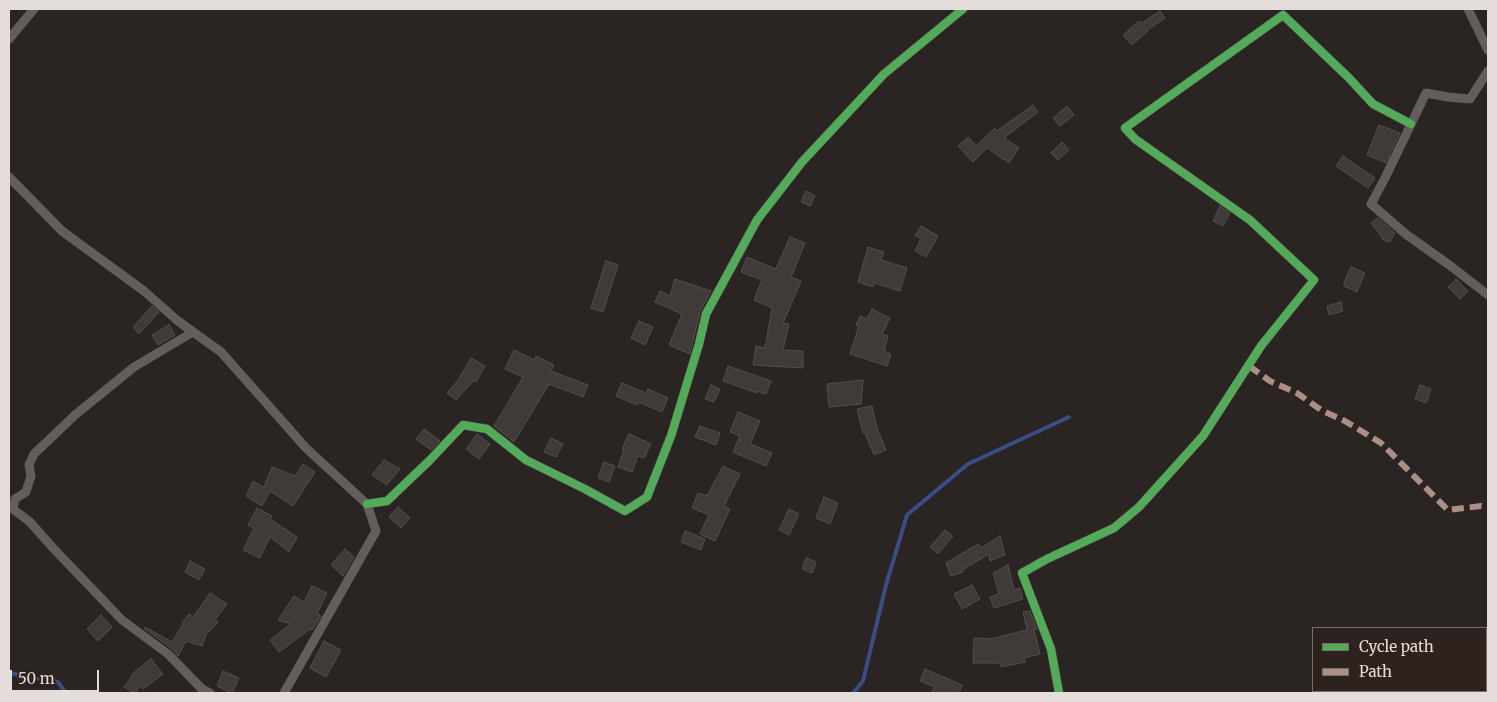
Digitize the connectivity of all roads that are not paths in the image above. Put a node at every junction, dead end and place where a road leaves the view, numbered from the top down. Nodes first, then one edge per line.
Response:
1 (34, 9) edge
2 (963, 9) edge
3 (1468, 9) edge
4 (9, 39) edge
5 (1488, 50) edge
6 (1488, 72) edge
7 (1410, 124) junction
8 (9, 178) edge
9 (1488, 296) edge
10 (192, 332) junction
11 (367, 504) junction
12 (210, 693) edge
13 (284, 693) edge
14 (1059, 693) edge

1 - 4 street
2 - 11 street
3 - 5 street
6 - 7 street
7 - 9 street
7 - 14 street
8 - 10 street
10 - 11 street
10 - 12 street
11 - 13 street

